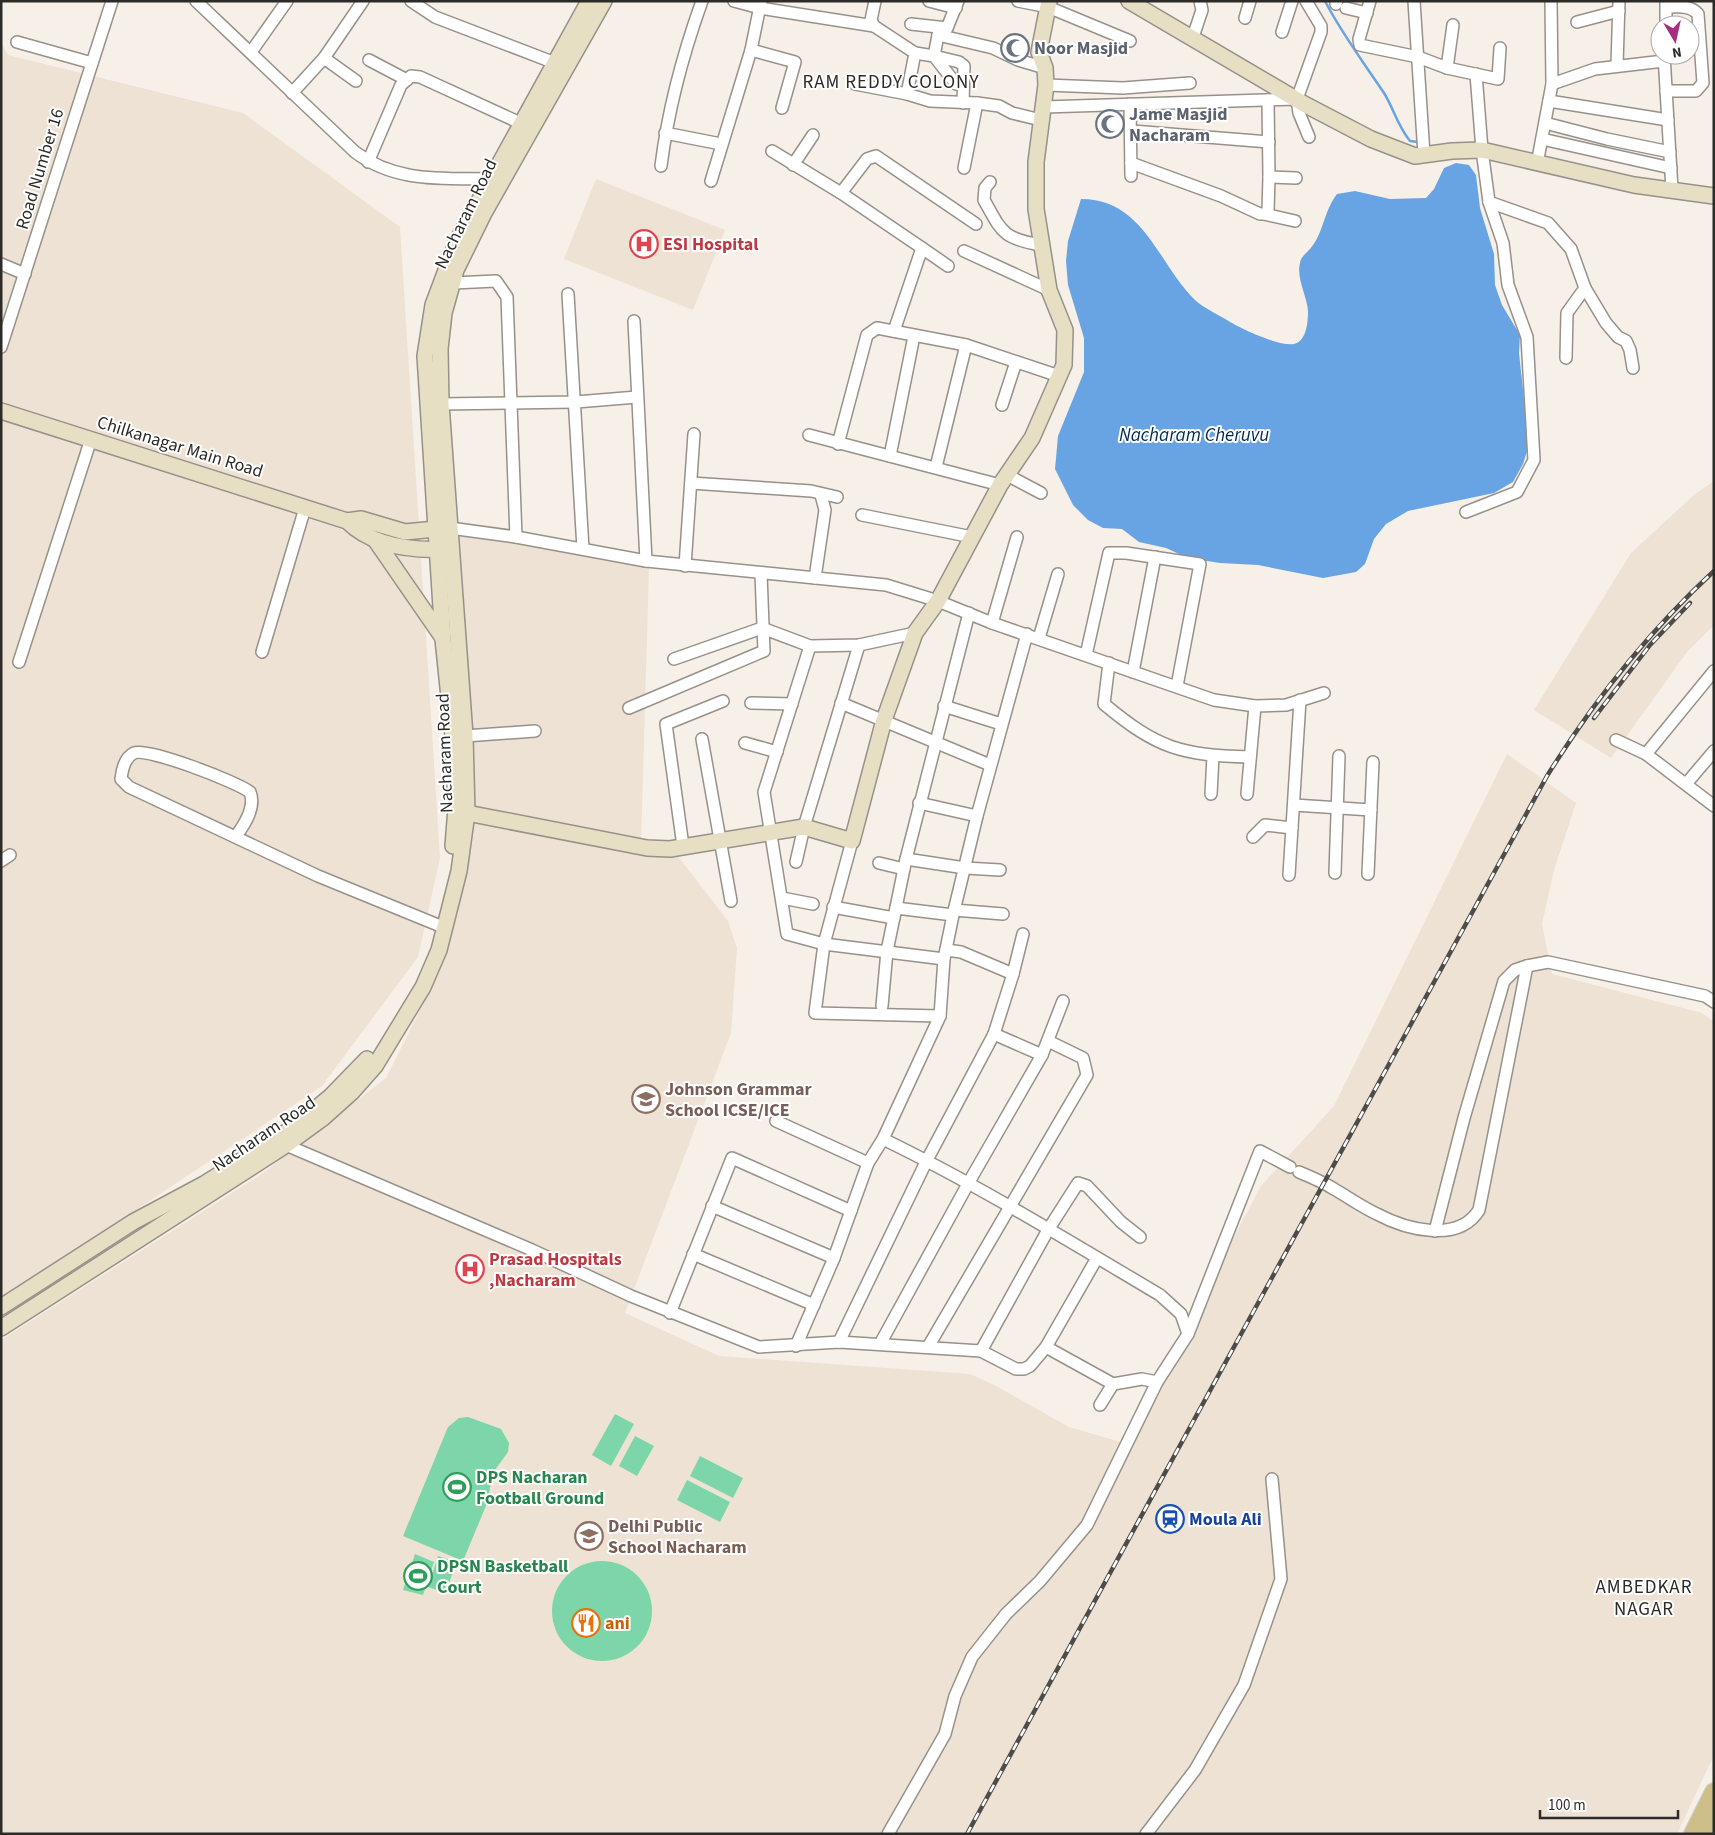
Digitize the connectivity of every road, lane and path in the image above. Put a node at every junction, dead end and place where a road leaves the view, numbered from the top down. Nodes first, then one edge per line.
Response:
1 (112, 1) edge
2 (196, 1) edge
3 (214, 1) edge
4 (287, 1) edge
5 (363, 1) edge
6 (411, 1) edge
7 (589, 1) edge
8 (604, 1) edge
9 (702, 1) edge
10 (734, 1) edge
11 (875, 1) edge
12 (928, 1) edge
13 (1018, 1) edge
14 (1129, 1) edge
15 (1200, 1) edge
16 (1250, 1) edge
17 (1292, 1) edge
18 (1306, 1) edge
19 (1370, 1) edge
20 (1414, 1) edge
21 (1551, 1) edge
22 (957, 4) edge
23 (1049, 4) edge
24 (1339, 4) edge
25 (1667, 4) edge
26 (761, 5) edge
27 (1619, 6) edge
28 (206, 11) junction
29 (1367, 13) junction
30 (1245, 18) dead end
31 (1577, 22) dead end
32 (911, 24) dead end
33 (1453, 25) dead end
34 (874, 26) junction
35 (943, 31) junction
36 (1282, 32) dead end
37 (1193, 37) junction
38 (1130, 41) dead end
39 (18, 42) dead end
40 (1500, 48) dead end
41 (751, 50) junction
42 (251, 52) junction
43 (915, 53) junction
44 (934, 56) junction
45 (1418, 57) junction
46 (324, 58) junction
47 (370, 60) dead end
48 (1650, 60) edge
49 (92, 63) junction
50 (555, 63) junction
51 (1617, 65) junction
52 (1664, 65) edge
53 (1045, 68) junction
54 (1447, 68) junction
55 (1476, 74) junction
56 (407, 80) junction
57 (356, 81) dead end
58 (1190, 83) dead end
59 (855, 84) dead end
60 (956, 84) dead end
61 (1046, 84) junction
62 (1552, 84) junction
63 (1666, 92) junction
64 (292, 94) junction
65 (907, 94) junction
66 (1297, 99) junction
67 (1268, 100) junction
68 (1549, 101) junction
69 (963, 103) junction
70 (977, 103) junction
71 (1130, 104) junction
72 (782, 108) dead end
73 (1042, 113) junction
74 (1668, 120) junction
75 (1546, 122) junction
76 (527, 125) junction
77 (1132, 131) junction
78 (665, 133) junction
79 (813, 135) dead end
80 (1309, 137) dead end
81 (1542, 140) junction
82 (1269, 142) junction
83 (721, 144) junction
84 (1482, 150) junction
85 (772, 151) dead end
86 (1670, 152) junction
87 (1424, 155) junction
88 (368, 162) junction
89 (1131, 164) junction
90 (1537, 164) junction
91 (793, 165) junction
92 (661, 166) dead end
93 (964, 168) dead end
94 (1671, 168) junction
95 (1132, 176) dead end
96 (491, 178) junction
97 (1269, 178) junction
98 (1296, 178) dead end
99 (711, 180) dead end
100 (990, 182) dead end
101 (1672, 190) junction
102 (841, 193) junction
103 (1714, 196) edge
104 (1489, 202) junction
105 (1264, 214) junction
106 (1295, 221) dead end
107 (976, 224) dead end
108 (1040, 245) junction
109 (922, 248) junction
110 (964, 251) dead end
111 (1, 264) edge
112 (948, 266) dead end
113 (25, 274) junction
114 (453, 283) junction
115 (1585, 288) junction
116 (1049, 290) junction
117 (568, 294) dead end
118 (634, 321) dead end
119 (894, 331) junction
120 (914, 336) junction
121 (966, 345) junction
122 (1, 347) edge
123 (1566, 358) dead end
124 (1016, 362) junction
125 (1633, 368) dead end
126 (1059, 376) junction
127 (638, 397) junction
128 (512, 402) junction
129 (576, 402) junction
130 (441, 404) junction
131 (1002, 405) dead end
132 (1, 411) edge
133 (694, 434) dead end
134 (809, 435) dead end
135 (91, 440) junction
136 (838, 444) junction
137 (890, 456) junction
138 (936, 467) junction
139 (1004, 480) junction
140 (691, 482) junction
141 (1041, 494) dead end
142 (821, 495) junction
143 (837, 497) dead end
144 (305, 508) junction
145 (1466, 512) dead end
146 (862, 515) dead end
147 (347, 521) junction
148 (443, 529) junction
149 (516, 537) junction
150 (972, 537) junction
151 (1016, 537) dead end
152 (376, 541) junction
153 (445, 549) junction
154 (583, 549) junction
155 (1155, 557) junction
156 (646, 561) junction
157 (685, 566) junction
158 (761, 574) junction
159 (1058, 574) dead end
160 (815, 578) junction
161 (938, 601) junction
162 (969, 613) junction
163 (992, 623) junction
164 (762, 628) junction
165 (915, 633) junction
166 (1026, 634) junction
167 (1038, 638) junction
168 (443, 639) junction
169 (859, 645) junction
170 (810, 646) junction
171 (262, 652) dead end
172 (1086, 655) junction
173 (674, 659) dead end
174 (19, 662) dead end
175 (1109, 663) junction
176 (1714, 671) edge
177 (1133, 672) junction
178 (1177, 686) junction
179 (1324, 693) dead end
180 (1300, 700) junction
181 (723, 701) dead end
182 (751, 703) dead end
183 (840, 703) junction
184 (792, 704) junction
185 (944, 706) junction
186 (1255, 706) junction
187 (629, 708) dead end
188 (884, 720) junction
189 (1002, 724) junction
190 (535, 731) dead end
191 (465, 736) junction
192 (702, 739) dead end
193 (1616, 740) dead end
194 (936, 742) junction
195 (745, 744) dead end
196 (1714, 751) edge
197 (777, 752) junction
198 (1646, 754) junction
199 (1213, 756) junction
200 (1340, 756) dead end
201 (1250, 757) junction
202 (1373, 762) dead end
203 (990, 764) junction
204 (1686, 784) junction
205 (1211, 794) dead end
206 (1247, 794) dead end
207 (919, 803) junction
208 (1294, 805) junction
209 (1714, 806) edge
210 (1338, 808) junction
211 (1371, 810) junction
212 (467, 813) junction
213 (977, 816) junction
214 (804, 827) junction
215 (1292, 828) junction
216 (772, 832) junction
217 (236, 836) junction
218 (1253, 837) dead end
219 (719, 841) junction
220 (852, 841) junction
221 (683, 846) junction
222 (796, 862) dead end
223 (879, 863) dead end
224 (905, 864) junction
225 (965, 868) junction
226 (1000, 870) dead end
227 (1335, 873) dead end
228 (1368, 874) dead end
229 (1289, 875) dead end
230 (782, 898) junction
231 (731, 900) dead end
232 (813, 904) dead end
233 (833, 907) junction
234 (895, 913) junction
235 (954, 913) junction
236 (1003, 914) dead end
237 (438, 925) junction
238 (1023, 934) dead end
239 (824, 944) junction
240 (887, 951) junction
241 (945, 954) junction
242 (1527, 966) junction
243 (1013, 974) junction
244 (1063, 1001) dead end
245 (1714, 1002) edge
246 (882, 1006) dead end
247 (940, 1016) junction
248 (994, 1034) junction
249 (1048, 1041) junction
250 (1042, 1054) junction
251 (776, 1121) dead end
252 (883, 1139) junction
253 (283, 1141) junction
254 (927, 1160) junction
255 (868, 1163) junction
256 (969, 1182) junction
257 (712, 1206) junction
258 (1009, 1208) junction
259 (851, 1211) junction
260 (1048, 1230) junction
261 (1435, 1231) junction
262 (1140, 1236) dead end
263 (693, 1254) junction
264 (834, 1258) junction
265 (1097, 1258) junction
266 (814, 1305) junction
267 (1, 1307) edge
268 (670, 1312) junction
269 (1, 1328) edge
270 (1188, 1334) junction
271 (839, 1342) junction
272 (880, 1344) junction
273 (796, 1346) junction
274 (928, 1347) junction
275 (1046, 1347) junction
276 (981, 1351) junction
277 (1157, 1382) junction
278 (1113, 1384) junction
279 (1100, 1405) dead end
280 (1272, 1479) dead end
281 (1714, 1792) edge
282 (1714, 1822) edge
283 (888, 1834) edge
284 (1146, 1834) edge
285 (1693, 1834) edge
286 (1708, 1834) edge

1 - 49 street, Road Number 16
2 - 28 street
3 - 28 street
4 - 42 street
5 - 46 street
6 - 50 street
7 - 50 main road, Nacharam Road
8 - 76 main road, Nacharam Road
9 - 78 street
10 - 26 street
11 - 34 street
12 - 22 street
13 - 23 street
14 - 37 main road
15 - 37 street
16 - 30 street
17 - 36 street
18 - 66 street
19 - 29 street
20 - 45 street
21 - 62 street
22 - 35 street
23 - 38 street
23 - 53 main road
24 - 29 street
25 - 63 street
26 - 34 street
26 - 41 street
27 - 31 street
27 - 51 street
28 - 42 street
29 - 45 street
32 - 35 street
33 - 54 street
34 - 43 street
35 - 44 street
35 - 53 street
37 - 66 main road
39 - 49 street
40 - 55 street
41 - 72 street
41 - 83 street
42 - 64 street
43 - 44 street
43 - 65 street
44 - 60 street
44 - 69 street
45 - 54 street
45 - 87 street
46 - 57 street
46 - 64 street
47 - 56 street
48 - 51 street
49 - 113 street, Road Number 16
50 - 76 main road, Nacharam Road
51 - 62 street
52 - 63 street
53 - 61 main road
54 - 55 street
55 - 84 street
56 - 76 street
56 - 88 street
58 - 61 street
59 - 65 street
61 - 73 main road
62 - 68 street
63 - 74 street
64 - 88 street
65 - 69 street
66 - 67 street
66 - 80 street
66 - 87 main road
67 - 71 street
67 - 82 street
68 - 74 street
68 - 75 street
69 - 70 street
70 - 73 street
70 - 93 street
71 - 73 street
71 - 77 street
73 - 108 main road
74 - 86 street
75 - 81 street
75 - 86 street
76 - 96 main road, Nacharam Road
76 - 114 main road, Nacharam Road
77 - 82 street
77 - 89 street
78 - 83 street
78 - 92 street
79 - 91 street
81 - 90 street
81 - 94 street
82 - 97 street
83 - 99 street
84 - 87 main road
84 - 90 main road
84 - 104 street
85 - 91 street
86 - 94 street
88 - 96 street
89 - 95 street
89 - 105 street
90 - 101 main road
91 - 102 street
94 - 101 street
96 - 148 main road, Nacharam Road
97 - 98 street
97 - 105 street
100 - 108 street
101 - 103 main road
102 - 107 street
102 - 109 street
104 - 115 street
104 - 145 street
105 - 106 street
108 - 116 main road
109 - 112 street
109 - 119 street
110 - 116 street
111 - 113 street
113 - 122 street, Road Number 16
114 - 128 street
114 - 130 main road, Nacharam Road
115 - 123 street
115 - 125 street
116 - 126 main road
117 - 129 street
118 - 127 street
119 - 120 street
119 - 136 street
120 - 121 street
120 - 137 street
121 - 124 street
121 - 138 street
124 - 126 street
124 - 131 street
126 - 139 main road
127 - 129 street
127 - 156 street
128 - 129 street
128 - 130 street
128 - 149 street
129 - 154 street
130 - 148 main road, Nacharam Road
132 - 135 main road, Chilkanagar Main Road
133 - 140 street
134 - 136 street
135 - 144 main road, Chilkanagar Main Road
135 - 174 street
136 - 137 street
137 - 138 street
138 - 139 street
139 - 141 street
139 - 150 main road
140 - 142 street
140 - 157 street
142 - 143 street
142 - 160 street
144 - 147 main road, Chilkanagar Main Road
144 - 171 street
146 - 150 street
147 - 148 main road
147 - 152 main road
148 - 149 street
148 - 153 main road, Nacharam Road
149 - 154 street
150 - 161 main road
151 - 163 street
152 - 153 main road
152 - 168 main road
153 - 168 main road, Nacharam Road
153 - 191 main road, Nacharam Road
154 - 156 street
155 - 172 street
155 - 177 street
155 - 178 street
156 - 157 street
157 - 158 street
158 - 160 street
158 - 164 street
159 - 167 street
160 - 161 street
161 - 162 street
161 - 165 main road
162 - 163 street
162 - 185 street
163 - 166 street
164 - 170 street
164 - 173 street
164 - 187 street
165 - 169 street
165 - 188 main road
166 - 167 street
166 - 189 street
167 - 172 street
168 - 237 main road, Nacharam Road
169 - 170 street
169 - 183 street
170 - 184 street
172 - 175 street
175 - 177 street
175 - 199 street
176 - 198 street
177 - 178 street
178 - 186 street
179 - 180 street
180 - 186 street
180 - 208 street
181 - 221 street
182 - 184 street
183 - 188 street
183 - 214 street
184 - 197 street
185 - 189 street
185 - 194 street
186 - 201 street
188 - 194 street
188 - 220 main road
189 - 203 street
190 - 191 street
191 - 212 main road, Nacharam Road
192 - 219 street
193 - 198 street
194 - 203 street
194 - 207 street
195 - 197 street
196 - 204 street
197 - 216 street
198 - 204 street
199 - 201 street
199 - 205 street
200 - 210 street
201 - 206 street
202 - 211 street
203 - 213 street
204 - 209 street
207 - 213 street
207 - 224 street
208 - 210 street
208 - 215 street
210 - 211 street
210 - 227 street
211 - 228 street
212 - 221 main road
212 - 253 main road, Nacharam Road
213 - 225 street
214 - 216 main road
214 - 220 main road
214 - 222 street
215 - 218 street
215 - 229 street
216 - 219 main road
216 - 230 street
217 - 217 street
217 - 237 street
219 - 221 main road
219 - 231 street
220 - 233 street
223 - 224 street
224 - 225 street
224 - 234 street
225 - 226 street
225 - 235 street
230 - 232 street
230 - 239 street
233 - 234 street
233 - 239 street
234 - 235 street
234 - 240 street
235 - 236 street
235 - 241 street
237 - 253 main road, Nacharam Road
238 - 243 street
239 - 240 street
239 - 247 street
240 - 241 street
240 - 246 street
241 - 243 street
241 - 247 street
242 - 245 street
242 - 261 street
242 - 261 street
243 - 248 street
244 - 249 street
247 - 252 street
248 - 250 street
248 - 254 street
249 - 250 street
249 - 258 street
250 - 256 street
251 - 255 street
252 - 254 street
252 - 255 street
253 - 267 main road, Nacharam Road
253 - 268 street
253 - 269 main road, Nacharam Road
254 - 256 street
254 - 271 street
255 - 259 street
256 - 258 street
256 - 272 street
257 - 259 street
257 - 263 street
257 - 264 street
258 - 260 street
258 - 274 street
259 - 264 street
260 - 262 street
260 - 265 street
260 - 276 street
261 - 270 street
263 - 266 street
263 - 268 street
264 - 266 street
265 - 270 street
265 - 275 street
266 - 273 street
268 - 273 street
270 - 277 street
271 - 272 street
271 - 273 street
272 - 274 street
274 - 276 street
275 - 276 street
275 - 278 street
277 - 278 street
277 - 283 street
278 - 279 street
280 - 284 street
281 - 285 main road
282 - 286 main road

